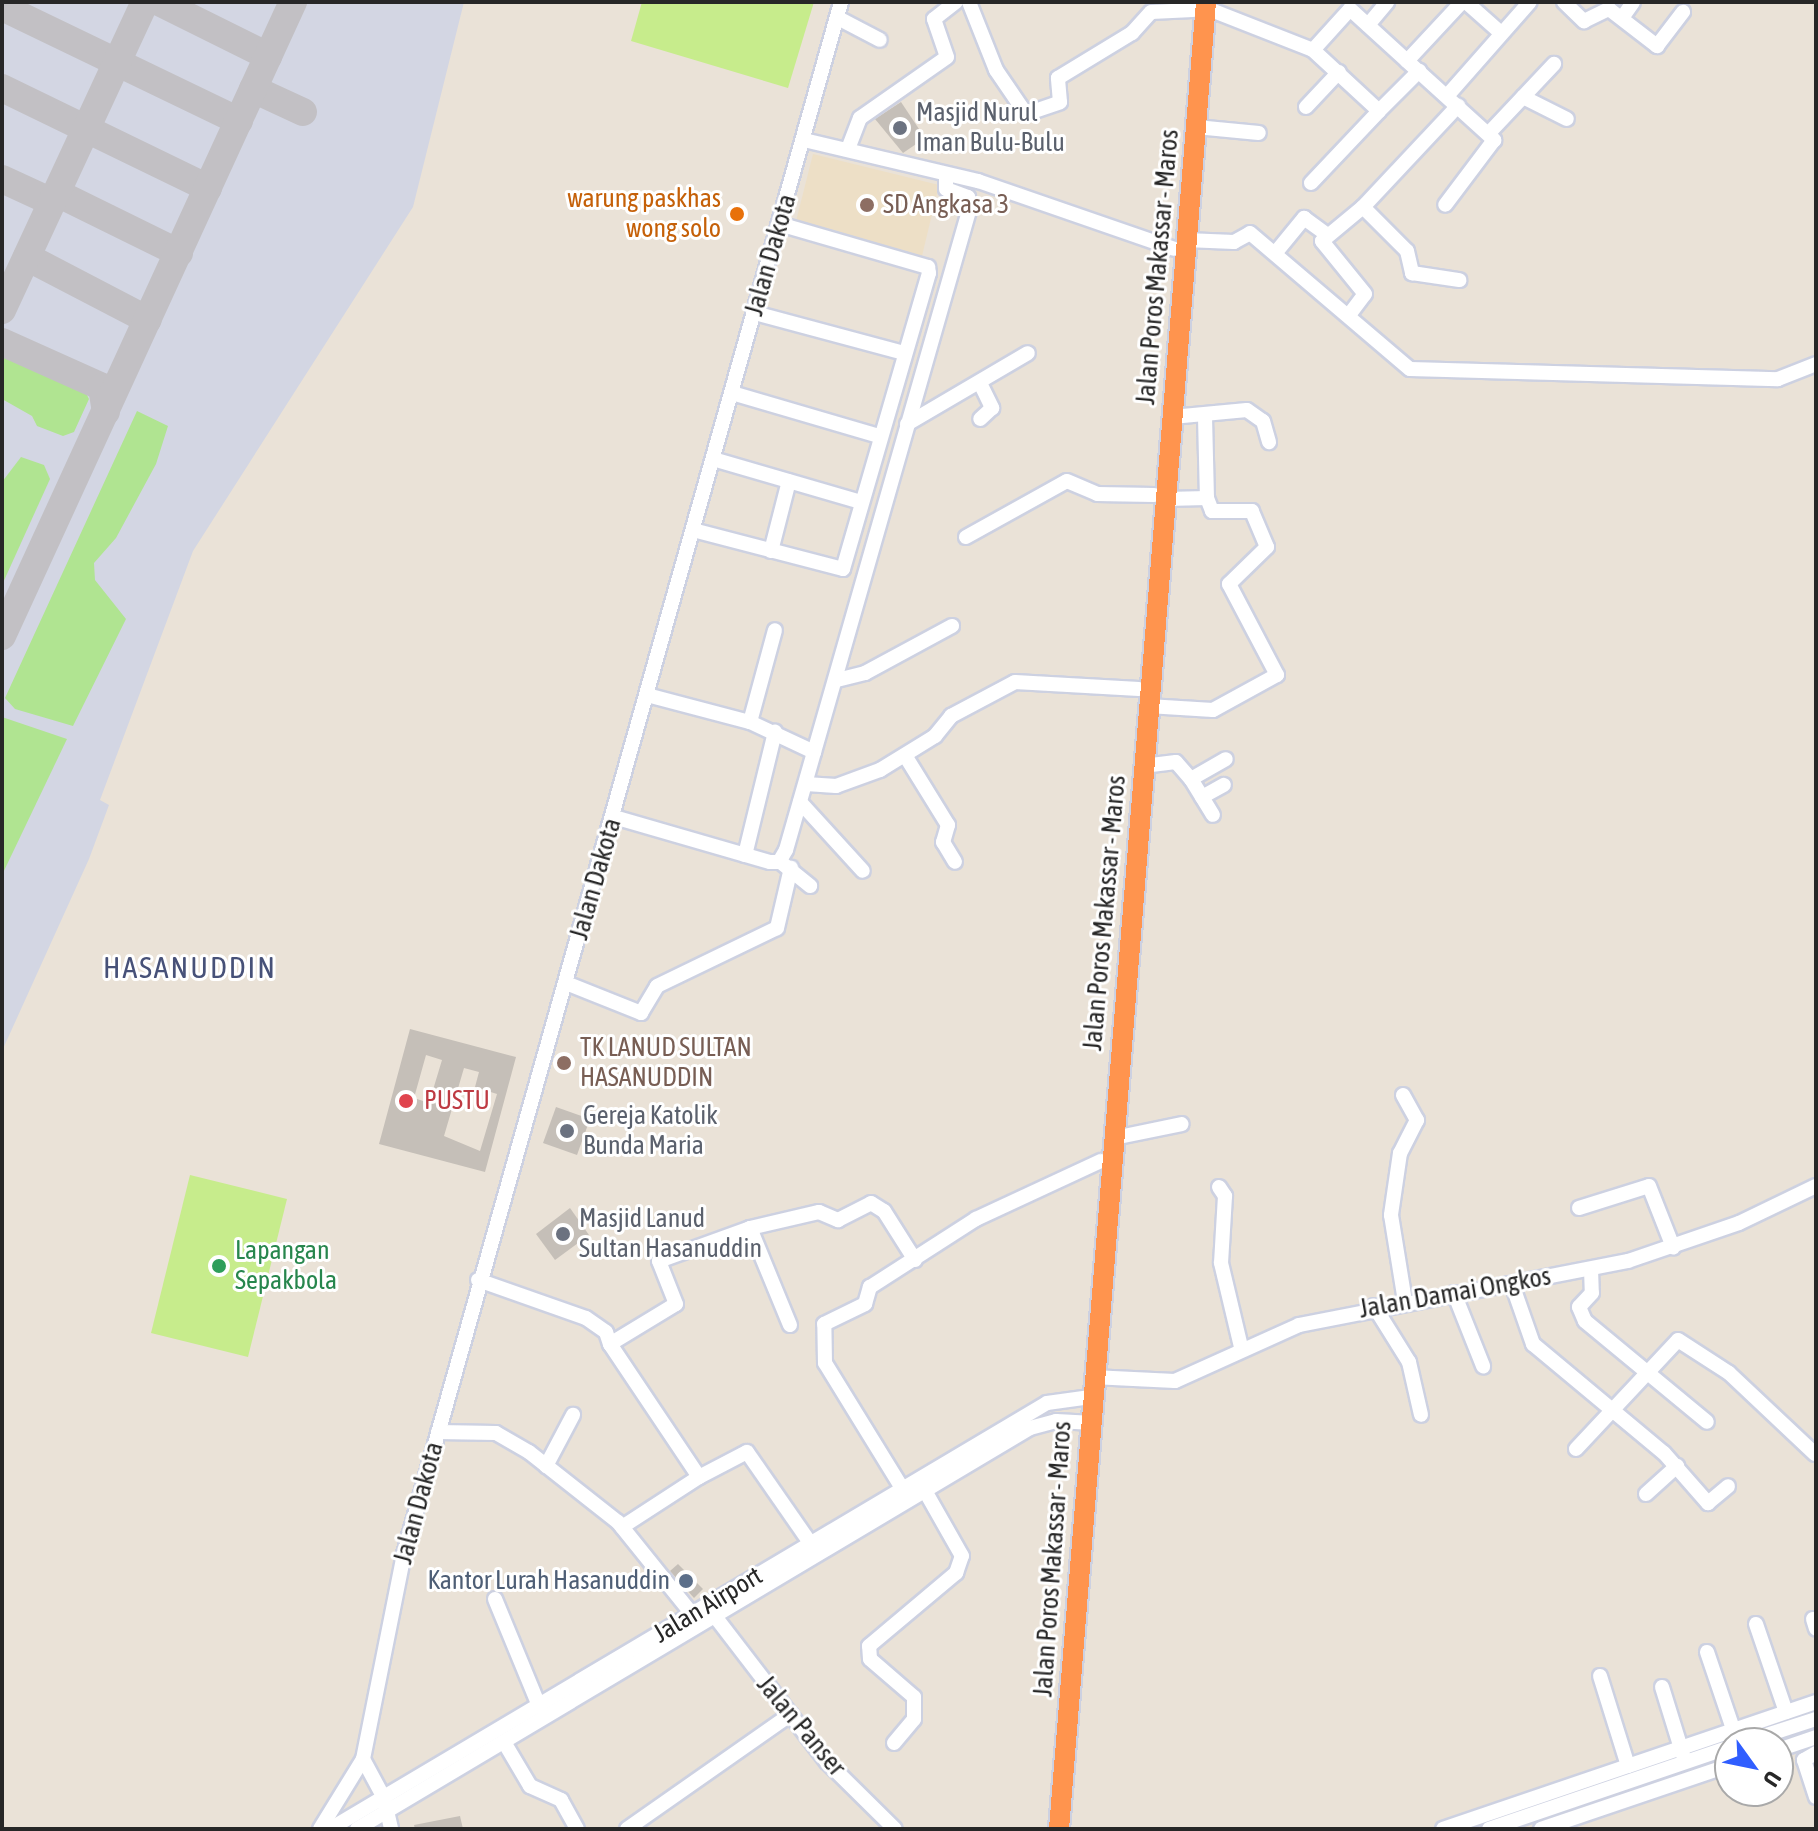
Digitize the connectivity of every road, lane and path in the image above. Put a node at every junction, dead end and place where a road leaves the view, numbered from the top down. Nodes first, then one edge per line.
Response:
1 (841, 2) edge
2 (956, 2) edge
3 (969, 2) edge
4 (1387, 2) edge
5 (1464, 2) edge
6 (1530, 2) edge
7 (1564, 2) edge
8 (1633, 2) edge
9 (1200, 5) edge
10 (1345, 6) edge
11 (1683, 12) dead end
12 (838, 18) junction
13 (1622, 18) junction
14 (1368, 25) junction
15 (1501, 33) junction
16 (880, 40) dead end
17 (1313, 50) junction
18 (1407, 61) junction
19 (1554, 64) dead end
20 (1419, 71) junction
21 (1339, 72) junction
22 (1447, 96) junction
23 (1523, 97) junction
24 (1458, 106) junction
25 (1306, 107) dead end
26 (1379, 111) junction
27 (1567, 119) dead end
28 (1196, 127) junction
29 (1259, 133) dead end
30 (1489, 133) junction
31 (804, 140) junction
32 (848, 149) junction
33 (946, 175) junction
34 (1311, 183) dead end
35 (1445, 205) dead end
36 (1363, 207) junction
37 (779, 224) junction
38 (1326, 234) junction
39 (1180, 245) junction
40 (1277, 251) junction
41 (1459, 280) dead end
42 (755, 313) junction
43 (1349, 315) junction
44 (904, 353) junction
45 (1028, 353) dead end
46 (1816, 364) edge
47 (980, 383) junction
48 (732, 393) junction
49 (1172, 417) junction
50 (1205, 417) junction
51 (980, 419) dead end
52 (907, 424) junction
53 (879, 436) junction
54 (1269, 442) dead end
55 (713, 459) junction
56 (789, 481) junction
57 (1160, 497) junction
58 (1207, 498) junction
59 (861, 502) junction
60 (693, 530) junction
61 (966, 537) dead end
62 (771, 551) junction
63 (952, 626) dead end
64 (775, 630) dead end
65 (837, 680) junction
66 (647, 695) junction
67 (1144, 697) junction
68 (750, 722) junction
69 (775, 732) junction
70 (1141, 733) junction
71 (814, 752) junction
72 (906, 757) junction
73 (1226, 759) dead end
74 (1143, 766) junction
75 (1191, 779) junction
76 (806, 784) junction
77 (1224, 785) dead end
78 (1202, 797) junction
79 (800, 802) junction
80 (1213, 815) dead end
81 (614, 817) junction
82 (745, 855) junction
83 (955, 862) dead end
84 (785, 865) junction
85 (863, 871) dead end
86 (810, 886) dead end
87 (566, 983) junction
88 (1403, 1095) dead end
89 (1182, 1124) dead end
90 (1114, 1138) junction
91 (1101, 1161) junction
92 (1816, 1186) edge
93 (1219, 1187) dead end
94 (1579, 1208) dead end
95 (750, 1228) junction
96 (1673, 1247) junction
97 (915, 1260) junction
98 (1591, 1269) junction
99 (478, 1280) junction
100 (1512, 1284) junction
101 (1454, 1293) junction
102 (1405, 1301) junction
103 (1374, 1306) junction
104 (790, 1325) dead end
105 (610, 1344) junction
106 (1241, 1347) junction
107 (1483, 1366) dead end
108 (1644, 1373) junction
109 (1088, 1390) junction
110 (1613, 1410) junction
111 (573, 1415) dead end
112 (1421, 1415) dead end
113 (1707, 1422) dead end
114 (1084, 1423) junction
115 (438, 1432) junction
116 (992, 1444) junction
117 (1576, 1449) dead end
118 (1815, 1454) edge
119 (546, 1466) junction
120 (1677, 1466) junction
121 (699, 1477) junction
122 (1728, 1486) dead end
123 (902, 1488) junction
124 (925, 1491) junction
125 (1646, 1494) dead end
126 (622, 1527) junction
127 (811, 1544) junction
128 (732, 1598) junction
129 (495, 1599) dead end
130 (692, 1614) junction
131 (714, 1615) junction
132 (1756, 1624) dead end
133 (1707, 1652) dead end
134 (1600, 1676) dead end
135 (1662, 1687) dead end
136 (562, 1701) junction
137 (1816, 1702) edge
138 (539, 1706) junction
139 (1786, 1712) junction
140 (791, 1714) junction
141 (1816, 1719) edge
142 (1732, 1727) edge
143 (1739, 1727) edge
144 (1791, 1727) edge
145 (1816, 1737) edge
146 (1714, 1739) edge
147 (504, 1742) junction
148 (894, 1743) dead end
149 (1794, 1745) edge
150 (1714, 1750) edge
151 (1816, 1753) edge
152 (1683, 1756) junction
153 (363, 1759) junction
154 (1628, 1766) junction
155 (1714, 1770) edge
156 (1691, 1778) junction
157 (1816, 1797) edge
158 (386, 1804) junction
159 (1524, 1823) edge
160 (361, 1828) edge
161 (320, 1829) edge
162 (330, 1829) edge
163 (391, 1829) edge
164 (577, 1829) edge
165 (627, 1829) edge
166 (895, 1829) edge
167 (1050, 1829) edge
168 (1059, 1829) edge
169 (1443, 1829) edge
170 (1489, 1829) edge
171 (1541, 1829) edge

1 - 12 street, Jalan Dakota
2 - 32 street
3 - 9 street
4 - 14 street
5 - 15 street
5 - 18 street
6 - 15 street
7 - 13 street
8 - 13 street
9 - 17 street
9 - 28 highway, Jalan Poros Makassar - Maros
9 - 39 highway, Jalan Poros Makassar - Maros
10 - 14 street
10 - 17 street
11 - 13 street
12 - 16 street
12 - 31 street, Jalan Dakota
14 - 18 street
15 - 22 street
17 - 21 street
18 - 20 street
19 - 23 street
20 - 22 street
20 - 26 street
21 - 25 street
21 - 26 street
22 - 24 street
23 - 27 street
23 - 30 street
24 - 30 street
24 - 36 street
26 - 34 street
28 - 29 street
28 - 39 highway, Jalan Poros Makassar - Maros
30 - 35 street
31 - 32 street
31 - 37 street, Jalan Dakota
32 - 33 street
33 - 39 street
33 - 52 street
36 - 38 street
36 - 41 street
37 - 42 street, Jalan Dakota
37 - 44 street
38 - 40 street
38 - 43 street
39 - 40 street
39 - 49 highway, Jalan Poros Makassar - Maros
39 - 57 highway, Jalan Poros Makassar - Maros
40 - 43 street
42 - 44 street
42 - 48 street, Jalan Dakota
43 - 46 street
44 - 53 street
45 - 47 street
47 - 51 street
47 - 52 street
48 - 53 street
48 - 55 street, Jalan Dakota
49 - 50 street
49 - 57 highway, Jalan Poros Makassar - Maros
50 - 54 street
50 - 58 street
52 - 65 street
53 - 59 street
55 - 56 street
55 - 60 street, Jalan Dakota
56 - 59 street
56 - 62 street
57 - 58 street
57 - 61 street
57 - 67 highway, Jalan Poros Makassar - Maros
58 - 67 street
59 - 62 street
60 - 62 street
60 - 66 street, Jalan Dakota
63 - 65 street
64 - 68 street
65 - 71 street
66 - 68 street
66 - 81 street, Jalan Dakota
67 - 70 highway, Jalan Poros Makassar - Maros
67 - 72 street
68 - 69 street
69 - 71 street
69 - 82 street
70 - 74 highway, Jalan Poros Makassar - Maros
70 - 91 highway, Jalan Poros Makassar - Maros
71 - 76 street
72 - 76 street
72 - 83 street
73 - 75 street
74 - 75 street
74 - 90 highway, Jalan Poros Makassar - Maros
75 - 78 street
76 - 79 street
77 - 78 street
78 - 80 street
79 - 84 street
79 - 85 street
81 - 82 street
81 - 87 street, Jalan Dakota
82 - 84 street
84 - 86 street
84 - 87 street
87 - 99 street, Jalan Dakota
88 - 102 street
89 - 90 street
90 - 109 highway, Jalan Poros Makassar - Maros
91 - 97 street
91 - 109 highway, Jalan Poros Makassar - Maros
92 - 96 street, Jalan Damai Ongkos
93 - 106 street
94 - 96 street
95 - 97 street
95 - 104 street
95 - 105 street
96 - 98 street, Jalan Damai Ongkos
97 - 123 street
98 - 100 street, Jalan Damai Ongkos
98 - 108 street
99 - 105 street
99 - 115 street, Jalan Dakota
100 - 101 street, Jalan Damai Ongkos
100 - 110 street
101 - 102 street, Jalan Damai Ongkos
101 - 107 street
102 - 103 street, Jalan Damai Ongkos
103 - 106 street, Jalan Damai Ongkos
103 - 112 street
105 - 121 street
106 - 109 street, Jalan Damai Ongkos
108 - 110 street
108 - 113 street
108 - 118 street
109 - 114 highway, Jalan Poros Makassar - Maros
109 - 116 street, Jalan Airport
110 - 117 street
110 - 120 street
111 - 119 street
114 - 116 street, Jalan Airport
114 - 167 highway, Jalan Poros Makassar - Maros
114 - 168 highway, Jalan Poros Makassar - Maros
115 - 119 street
115 - 153 street, Jalan Dakota
116 - 123 street, Jalan Airport
116 - 124 street, Jalan Airport
119 - 126 street
120 - 122 street
120 - 125 street
121 - 126 street
121 - 127 street
123 - 127 street, Jalan Airport
124 - 128 street, Jalan Airport
124 - 148 street
126 - 130 street
127 - 128 street, Jalan Airport
128 - 130 street, Jalan Airport
128 - 131 street, Jalan Airport
129 - 138 street
130 - 136 street, Jalan Airport
131 - 136 street, Jalan Airport
131 - 140 street, Jalan Panser
132 - 139 street
133 - 142 street
134 - 154 street
135 - 152 street
136 - 138 street, Jalan Airport
136 - 147 street, Jalan Airport
137 - 139 street
138 - 158 street, Jalan Airport
139 - 143 street
140 - 165 street
140 - 166 street, Jalan Panser
141 - 144 street
145 - 149 street
146 - 152 street
147 - 158 street, Jalan Airport
147 - 164 street
150 - 152 street
151 - 157 street
152 - 154 street
152 - 156 street
152 - 159 street
153 - 158 street
153 - 161 street
154 - 169 street
155 - 156 street
156 - 171 street
158 - 160 street, Jalan Airport
158 - 162 street, Jalan Airport
158 - 163 street
159 - 170 street

